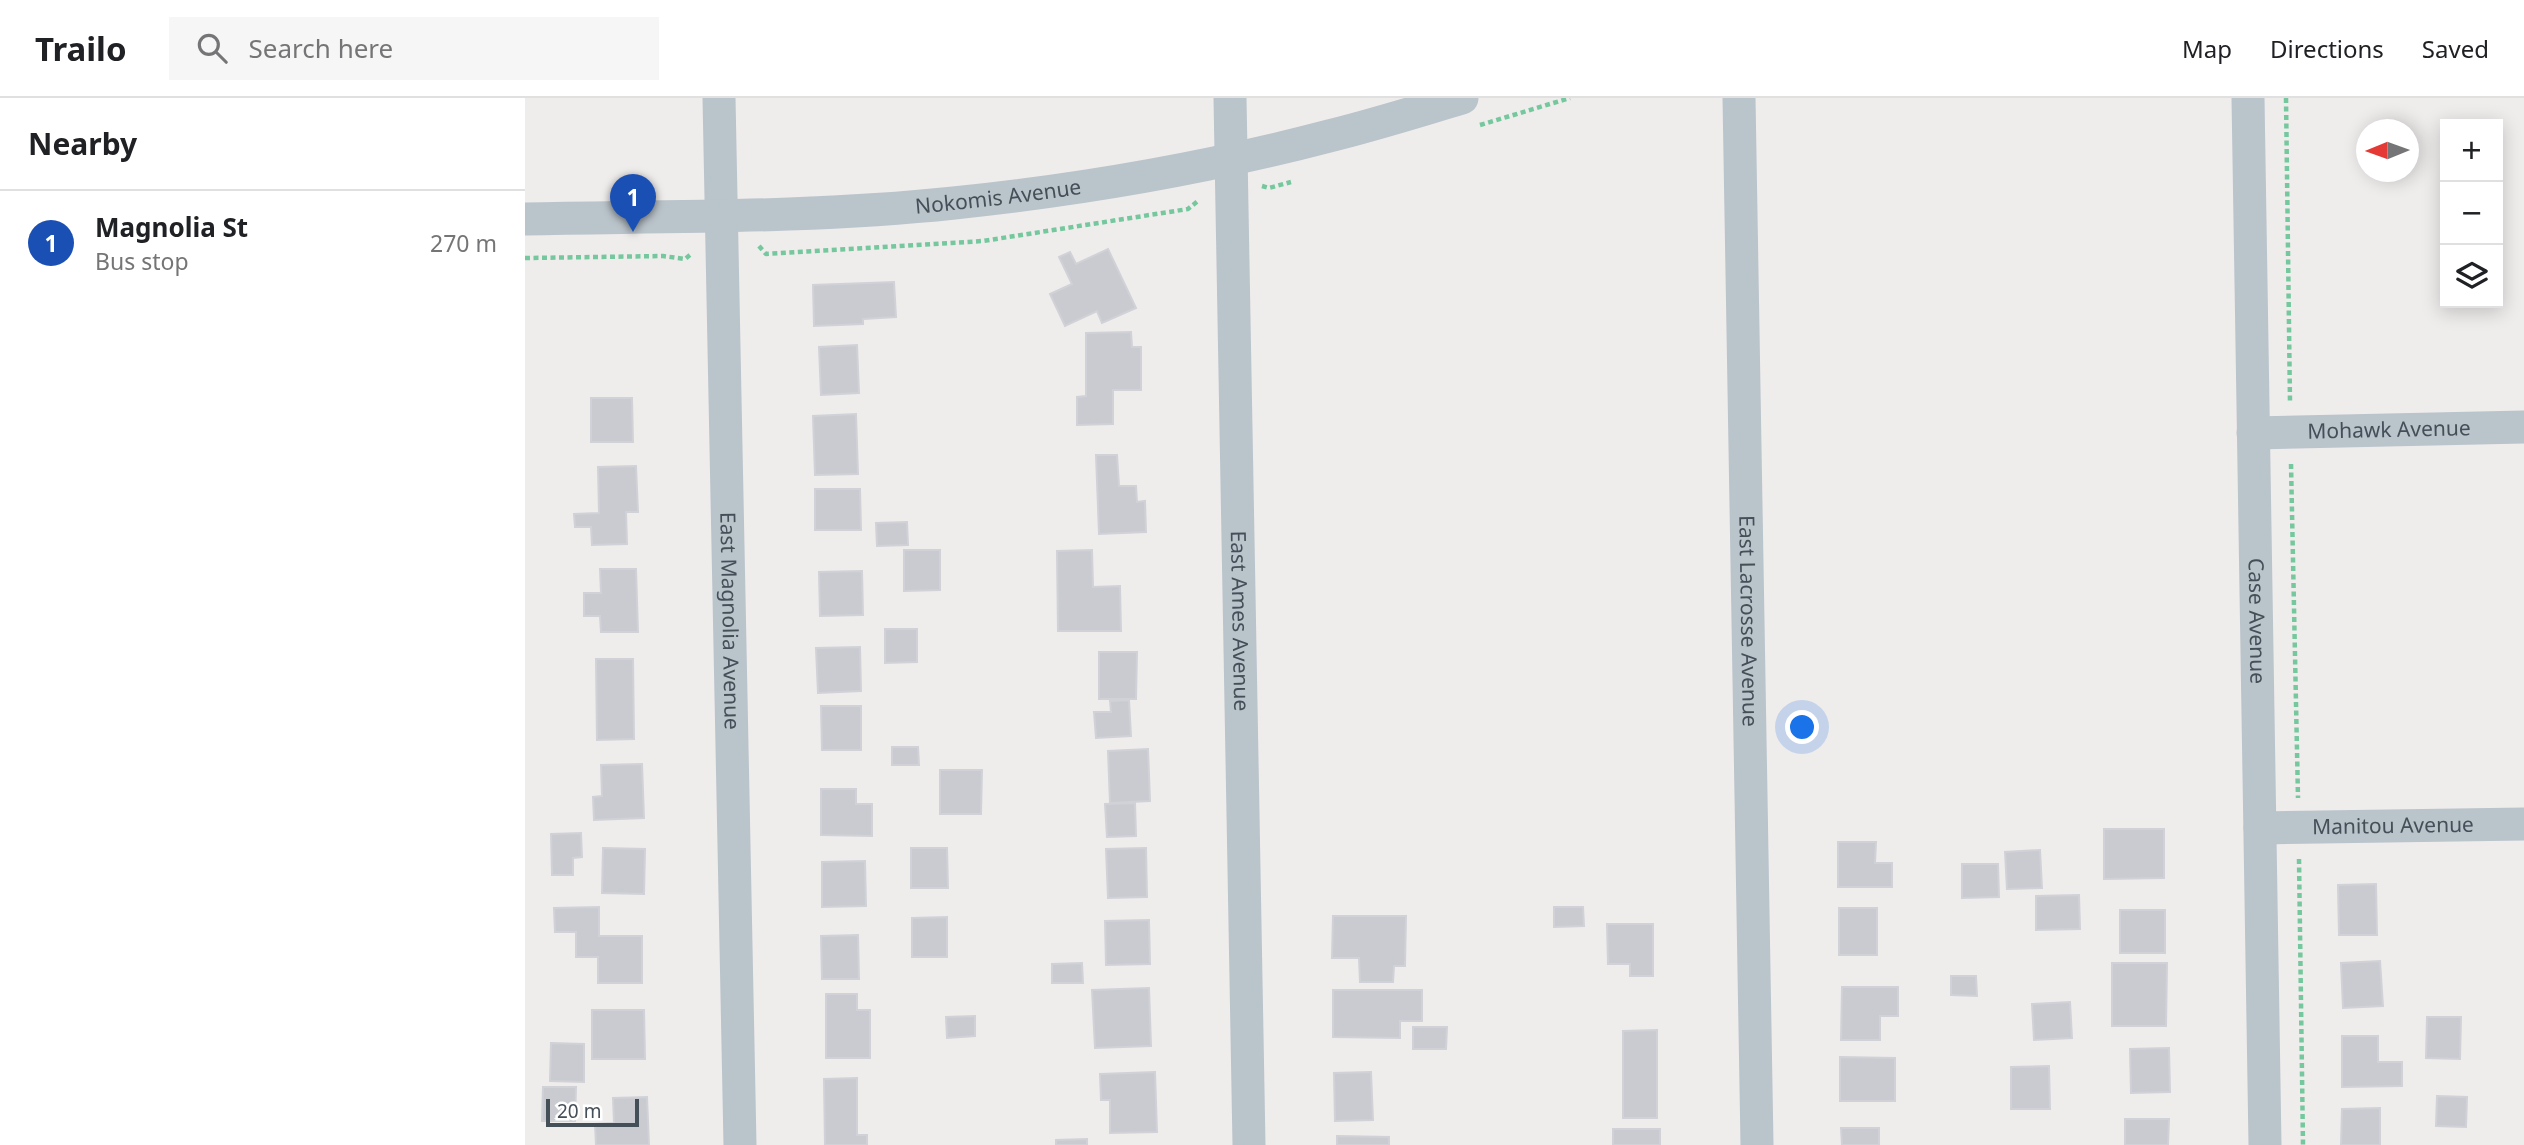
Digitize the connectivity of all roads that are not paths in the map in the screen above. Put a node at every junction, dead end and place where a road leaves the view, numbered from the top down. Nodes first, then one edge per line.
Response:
1 (719, 98) edge
2 (1230, 98) edge
3 (1462, 98) edge
4 (1739, 98) edge
5 (2248, 98) edge
6 (1231, 159) junction
7 (720, 215) junction
8 (525, 219) edge
9 (2524, 428) edge
10 (2253, 433) junction
11 (2524, 824) edge
12 (2260, 828) junction
13 (740, 1145) edge
14 (1249, 1145) edge
15 (1757, 1145) edge
16 (2265, 1145) edge

1 - 7 street, East Magnolia Avenue
2 - 6 street, East Ames Avenue
3 - 6 street, Nokomis Avenue
4 - 15 street, East Lacrosse Avenue
5 - 10 street, Case Avenue
6 - 7 street, Nokomis Avenue
6 - 14 street, East Ames Avenue
7 - 8 street, Nokomis Avenue
7 - 13 street, East Magnolia Avenue
9 - 10 street, Mohawk Avenue
10 - 12 street, Case Avenue
11 - 12 street, Manitou Avenue
12 - 16 street, Case Avenue

